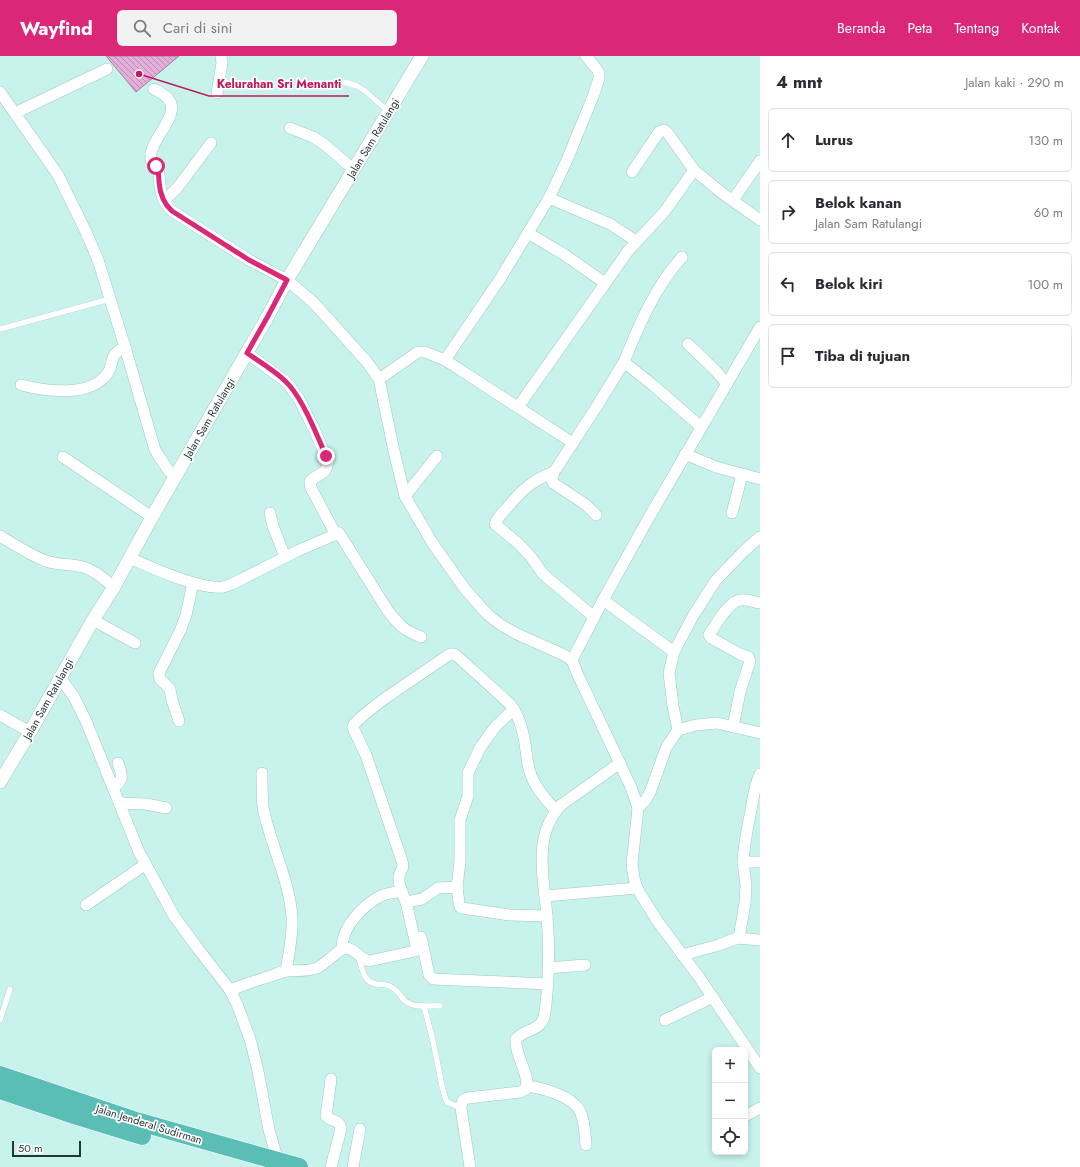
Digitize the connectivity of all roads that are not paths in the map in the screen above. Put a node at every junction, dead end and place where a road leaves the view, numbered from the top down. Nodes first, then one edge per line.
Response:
1 (221, 56) edge
2 (422, 56) edge
3 (586, 56) edge
4 (107, 69) dead end
5 (344, 82) dead end
6 (154, 89) dead end
7 (0, 92) edge
8 (217, 93) dead end
9 (389, 112) junction
10 (15, 113) junction
11 (290, 128) dead end
12 (211, 143) dead end
13 (760, 161) edge
14 (354, 170) junction
15 (694, 170) junction
16 (632, 172) dead end
17 (549, 198) junction
18 (733, 200) junction
19 (164, 201) junction
20 (760, 220) edge
21 (528, 234) junction
22 (636, 241) junction
23 (682, 257) dead end
24 (287, 280) junction
25 (605, 283) junction
26 (110, 299) junction
27 (760, 327) edge
28 (0, 329) edge
29 (688, 344) dead end
30 (125, 347) junction
31 (247, 353) junction
32 (445, 360) junction
33 (624, 362) junction
34 (379, 379) junction
35 (727, 384) junction
36 (21, 385) dead end
37 (518, 407) junction
38 (701, 427) junction
39 (573, 443) junction
40 (685, 454) junction
41 (437, 456) dead end
42 (63, 457) dead end
43 (554, 472) junction
44 (742, 475) junction
45 (176, 477) junction
46 (760, 480) edge
47 (405, 496) junction
48 (270, 513) dead end
49 (732, 513) dead end
50 (596, 515) dead end
51 (152, 517) junction
52 (336, 535) junction
53 (0, 536) edge
54 (760, 537) edge
55 (291, 554) junction
56 (130, 558) junction
57 (193, 583) junction
58 (114, 587) junction
59 (603, 600) junction
60 (760, 604) edge
61 (594, 617) junction
62 (93, 620) junction
63 (421, 637) dead end
64 (135, 643) dead end
65 (674, 652) junction
66 (572, 660) junction
67 (60, 677) junction
68 (514, 709) junction
69 (0, 715) edge
70 (179, 721) dead end
71 (733, 726) junction
72 (678, 730) junction
73 (30, 732) junction
74 (760, 733) edge
75 (118, 763) dead end
76 (620, 763) junction
77 (262, 773) dead end
78 (760, 774) edge
79 (0, 782) edge
80 (113, 788) junction
81 (119, 802) junction
82 (166, 808) dead end
83 (638, 808) junction
84 (556, 811) junction
85 (754, 824) edge
86 (744, 862) junction
87 (760, 862) edge
88 (146, 864) junction
89 (457, 887) junction
90 (637, 888) junction
91 (402, 891) junction
92 (545, 896) junction
93 (406, 902) junction
94 (86, 905) dead end
95 (547, 916) junction
96 (419, 926) dead end
97 (739, 938) junction
98 (760, 940) edge
99 (420, 948) junction
100 (342, 949) junction
101 (359, 955) junction
102 (682, 955) junction
103 (585, 965) dead end
104 (548, 968) junction
105 (286, 971) junction
106 (548, 984) junction
107 (10, 989) dead end
108 (230, 990) junction
109 (713, 997) junction
110 (425, 1006) junction
111 (438, 1006) dead end
112 (0, 1020) edge
113 (665, 1020) dead end
114 (760, 1068) edge
115 (0, 1076) edge
116 (331, 1079) dead end
117 (527, 1086) junction
118 (0, 1090) edge
119 (460, 1108) junction
120 (760, 1108) edge
121 (79, 1110) junction
122 (748, 1114) edge
123 (360, 1130) dead end
124 (586, 1145) dead end
125 (278, 1161) junction
126 (257, 1167) edge
127 (299, 1167) edge
128 (331, 1167) edge
129 (353, 1167) edge
130 (470, 1167) edge

1 - 8 street
2 - 9 street, Jalan Sam Ratulangi
3 - 17 street
4 - 10 street
5 - 9 lane
6 - 19 street
7 - 10 street
9 - 14 street, Jalan Sam Ratulangi
10 - 26 street
11 - 14 street
12 - 19 street
13 - 18 street
14 - 24 street, Jalan Sam Ratulangi
15 - 16 street
15 - 18 street
15 - 22 street
17 - 21 street
17 - 22 street
18 - 20 street
19 - 24 street
21 - 25 street
21 - 32 street
22 - 25 street
23 - 33 street
24 - 31 street, Jalan Sam Ratulangi
24 - 34 street
25 - 37 street
26 - 28 lane
26 - 30 street
27 - 35 street
29 - 35 street
30 - 36 street
30 - 45 street
31 - 45 street, Jalan Sam Ratulangi
31 - 52 street
32 - 34 street
32 - 37 street
33 - 38 street
33 - 39 street
34 - 47 street
35 - 38 street
37 - 39 street
38 - 40 street
39 - 43 street
40 - 44 street
40 - 59 street
41 - 47 street
42 - 51 street
43 - 50 street
43 - 61 street
44 - 46 street
44 - 49 street
45 - 51 street, Jalan Sam Ratulangi
47 - 66 street
48 - 55 street
51 - 56 street, Jalan Sam Ratulangi
52 - 55 street
52 - 63 street
53 - 58 street
54 - 65 street
55 - 57 street
56 - 57 street
56 - 58 street, Jalan Sam Ratulangi
57 - 70 street
58 - 62 street, Jalan Sam Ratulangi
59 - 61 street
59 - 65 street
60 - 71 street
61 - 66 street
62 - 64 street
62 - 67 street, Jalan Sam Ratulangi
65 - 72 street
66 - 76 street
67 - 73 street, Jalan Sam Ratulangi
67 - 80 street
68 - 84 street
68 - 89 street
68 - 91 street
69 - 73 street
71 - 72 street
71 - 74 street
72 - 83 street
73 - 79 street, Jalan Sam Ratulangi
75 - 80 street
76 - 83 street
76 - 84 street
77 - 105 street
78 - 85 street
80 - 81 street
81 - 82 street
81 - 88 street
83 - 90 street
84 - 92 street
85 - 86 street
86 - 87 street
86 - 97 street
88 - 94 street
88 - 108 street
89 - 93 street
89 - 95 street
90 - 92 street
90 - 102 street
91 - 93 street
91 - 100 street
92 - 95 street
93 - 99 street
95 - 104 street
96 - 99 street
97 - 98 street
97 - 102 street
99 - 101 street
99 - 106 street
100 - 101 street
100 - 105 street
101 - 110 lane
102 - 109 street
103 - 104 street
104 - 106 street
105 - 108 street
106 - 117 street
107 - 112 lane
108 - 125 street
109 - 113 street
109 - 114 street
110 - 111 lane
110 - 119 lane
115 - 121 highway, Jalan Jenderal Sudirman
116 - 128 street
117 - 119 street
117 - 124 street
118 - 121 highway, Jalan Jenderal Sudirman
119 - 130 street
120 - 122 street
121 - 125 highway, Jalan Jenderal Sudirman
121 - 126 highway, Jalan Jenderal Sudirman
123 - 129 street
125 - 127 highway, Jalan Jenderal Sudirman

